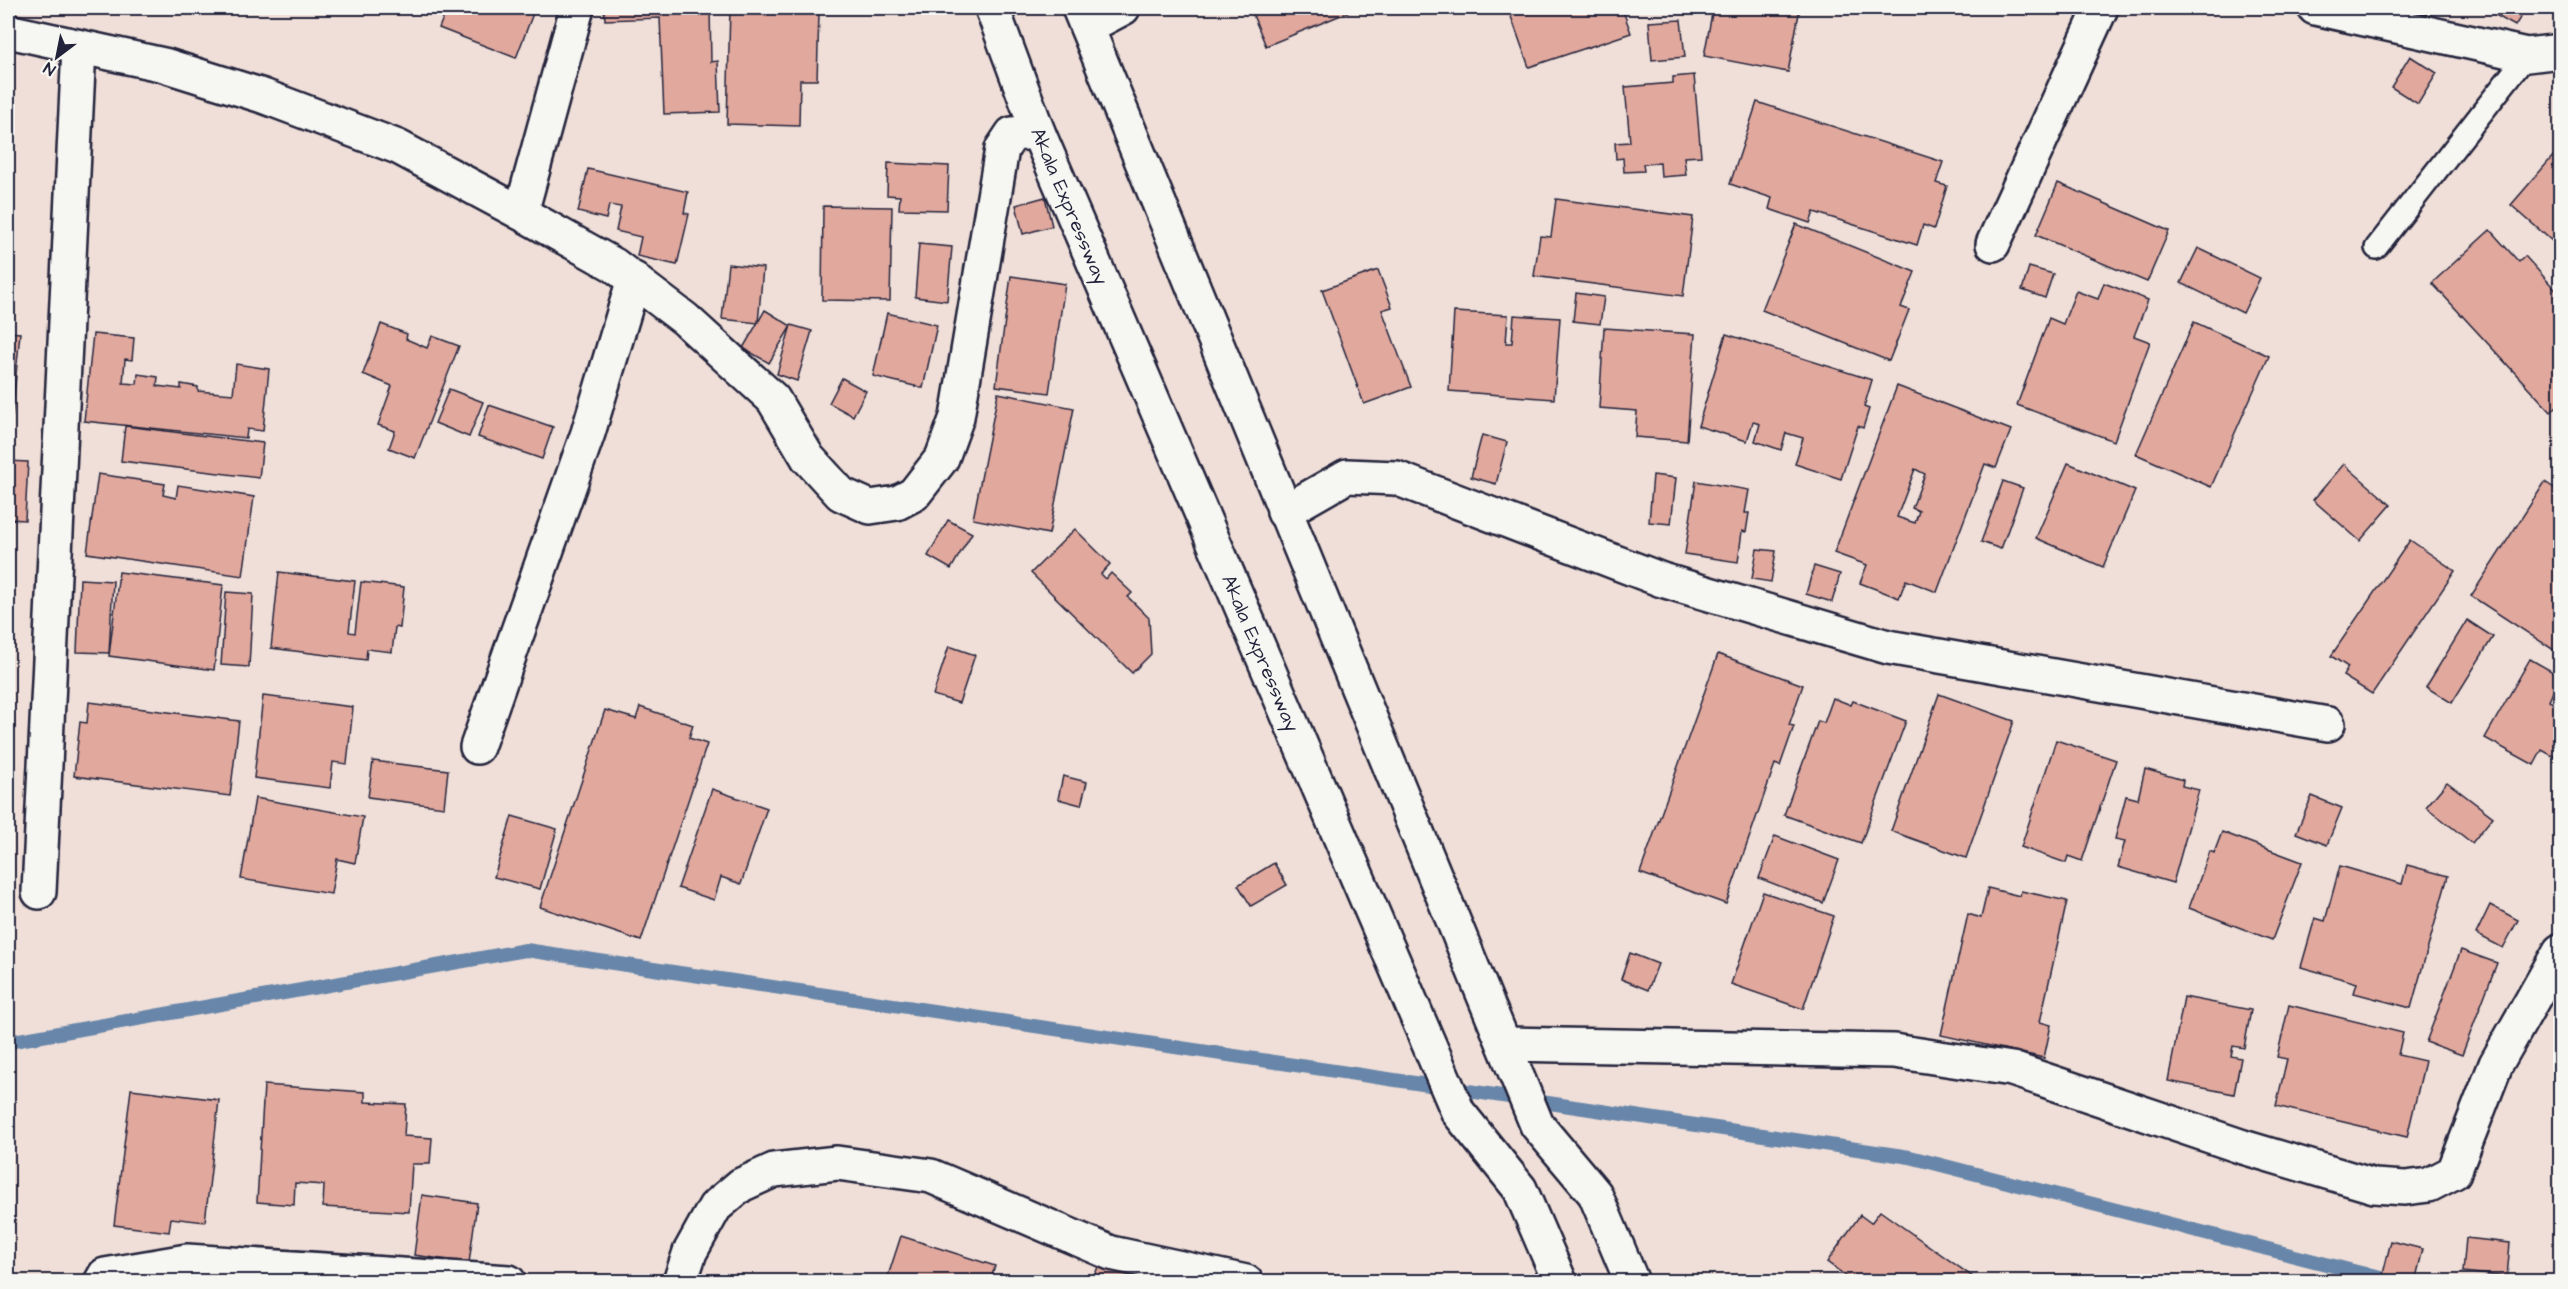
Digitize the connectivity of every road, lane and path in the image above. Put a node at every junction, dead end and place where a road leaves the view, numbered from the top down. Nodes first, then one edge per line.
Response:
1 (577, 8) edge
2 (992, 8) edge
3 (1123, 8) edge
4 (2101, 8) edge
5 (2315, 8) edge
6 (1083, 17) edge
7 (12, 24) edge
8 (79, 47) junction
9 (2560, 51) edge
10 (2527, 55) junction
11 (1038, 132) junction
12 (521, 213) junction
13 (1993, 244) dead end
14 (2376, 248) dead end
15 (634, 279) junction
16 (1284, 512) junction
17 (2328, 724) dead end
18 (477, 747) dead end
19 (39, 892) dead end
20 (2560, 951) edge
21 (1504, 1044) junction
22 (101, 1281) edge
23 (509, 1281) edge
24 (680, 1281) edge
25 (1246, 1281) edge
26 (1560, 1281) edge
27 (1632, 1281) edge

1 - 12 street
2 - 11 street, Akala Expressway
3 - 6 street
4 - 13 street
5 - 10 street
6 - 16 street
7 - 8 street
8 - 12 street
8 - 19 street
9 - 10 street
10 - 14 lane
11 - 15 street
11 - 26 street, Akala Expressway
12 - 15 street
15 - 18 street
16 - 17 street
16 - 21 street
20 - 21 street
21 - 27 street
22 - 23 street
24 - 25 street

